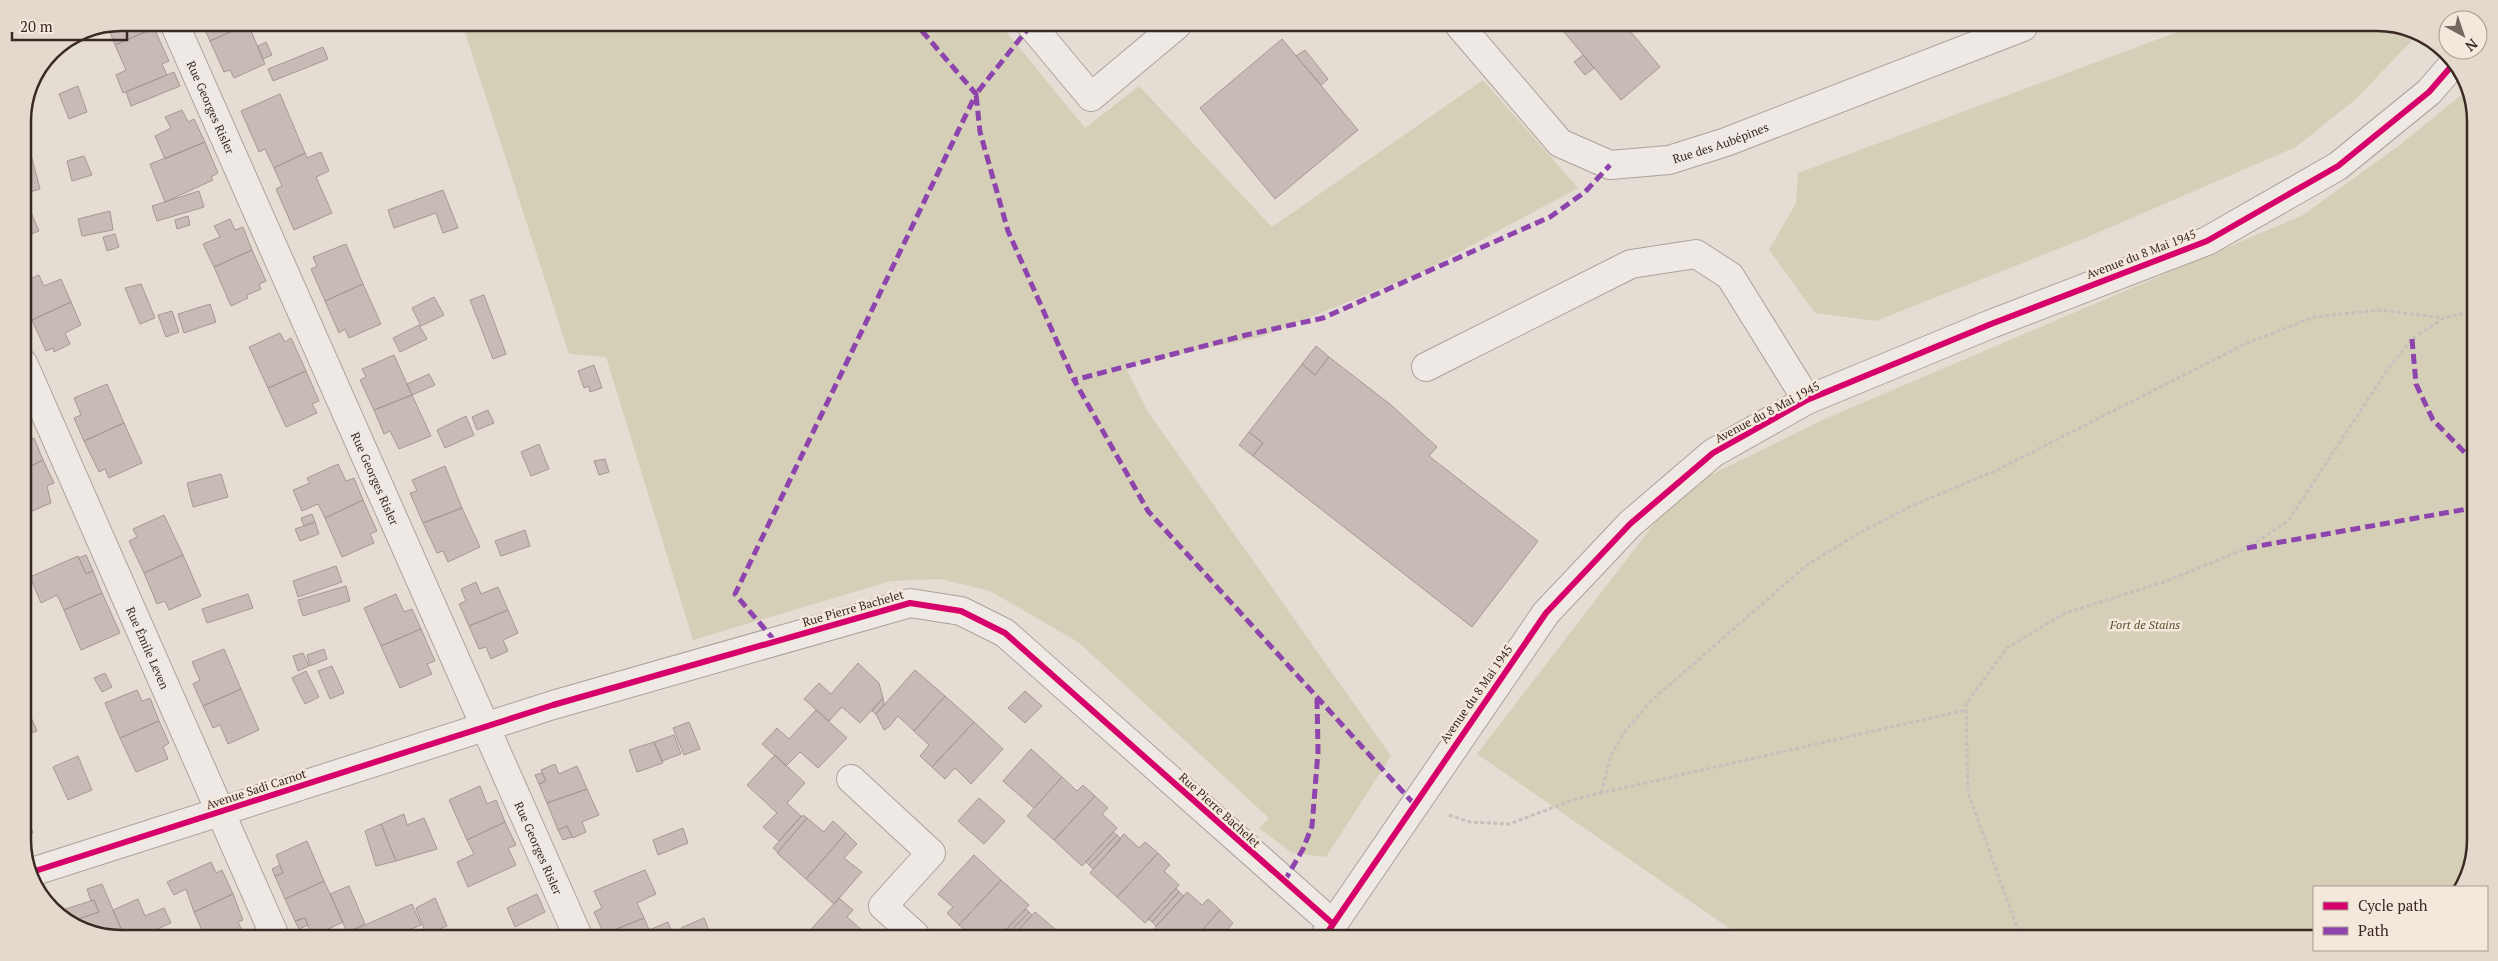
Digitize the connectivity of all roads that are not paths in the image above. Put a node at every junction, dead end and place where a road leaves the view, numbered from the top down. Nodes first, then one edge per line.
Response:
1 (178, 31) edge
2 (1036, 31) edge
3 (1170, 31) edge
4 (1464, 31) edge
5 (1992, 32) edge
6 (2450, 68) edge
7 (1426, 366) dead end
8 (31, 381) edge
9 (1807, 400) junction
10 (486, 728) junction
11 (851, 779) dead end
12 (221, 811) junction
13 (37, 871) edge
14 (272, 930) edge
15 (575, 930) edge
16 (909, 930) edge
17 (1329, 930) edge

1 - 10 street, Rue Georges Risler
2 - 3 street
4 - 5 street, Rue des Aubépines
6 - 9 street, Avenue du 8 Mai 1945
7 - 9 street
8 - 12 street, Rue Émile Leven
9 - 17 street, Avenue du 8 Mai 1945
10 - 12 street, Avenue Sadi Carnot
10 - 15 street, Rue Georges Risler
10 - 17 street, Rue Pierre Bachelet
11 - 16 street
12 - 13 street, Avenue Sadi Carnot
12 - 14 street, Rue Émile Leven

